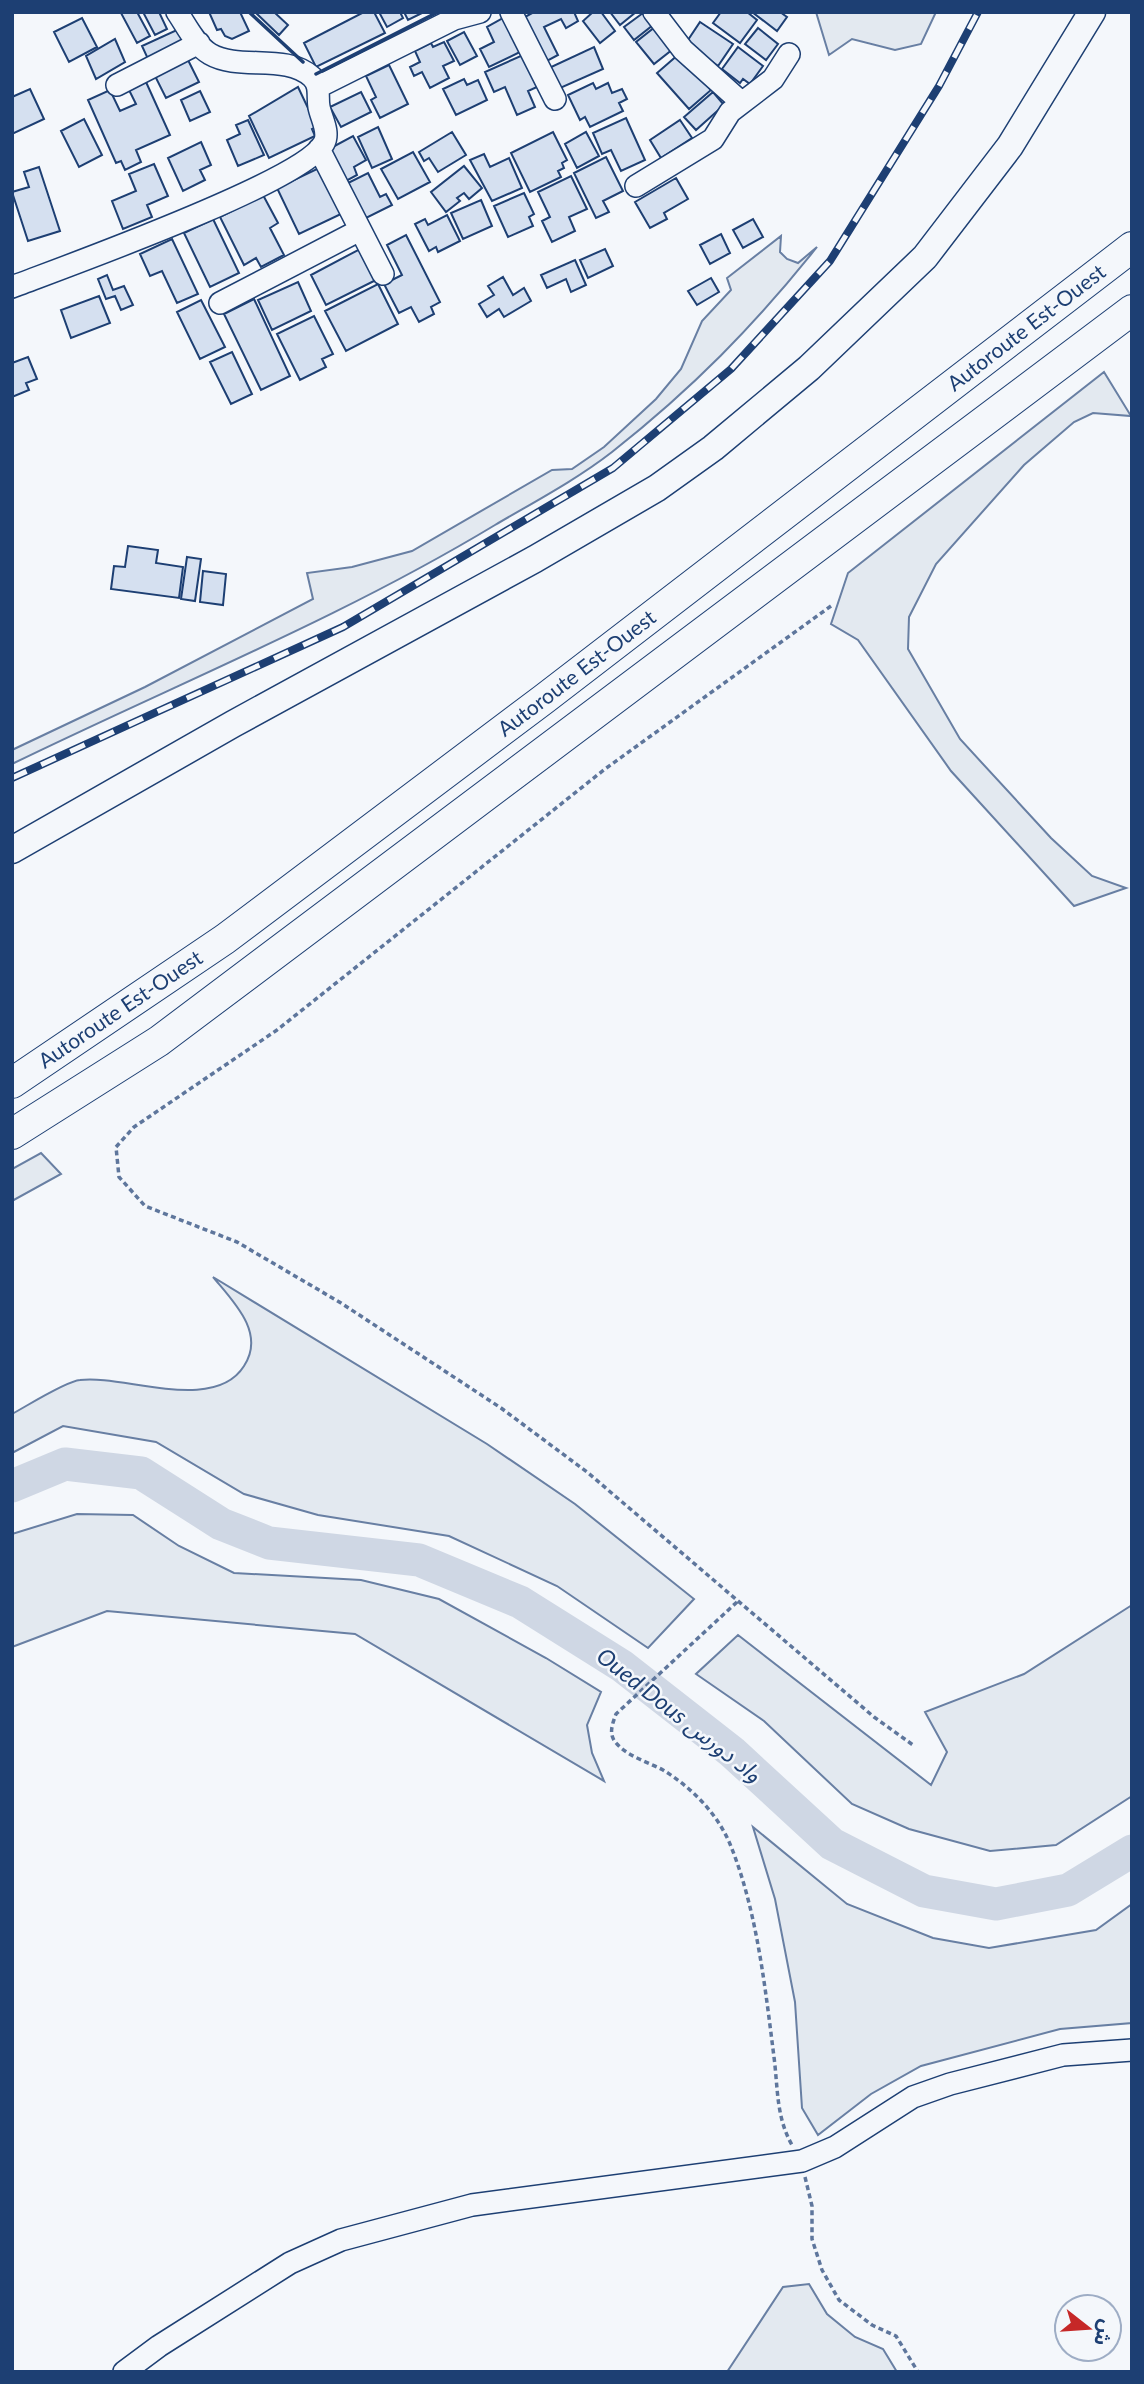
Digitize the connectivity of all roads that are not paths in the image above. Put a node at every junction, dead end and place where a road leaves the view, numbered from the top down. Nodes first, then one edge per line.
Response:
1 (177, 12) edge
2 (480, 12) edge
3 (511, 12) edge
4 (653, 12) edge
5 (1084, 12) edge
6 (1092, 12) edge
7 (199, 43) junction
8 (1068, 48) junction
9 (789, 54) dead end
10 (117, 85) dead end
11 (318, 87) junction
12 (555, 99) dead end
13 (741, 102) junction
14 (319, 149) junction
15 (636, 186) dead end
16 (360, 230) junction
17 (1132, 247) edge
18 (383, 274) dead end
19 (12, 287) edge
20 (220, 303) dead end
21 (1132, 310) edge
22 (12, 850) edge
23 (12, 1083) edge
24 (12, 1134) edge
25 (1132, 2050) edge
26 (124, 2372) edge

1 - 7 street
2 - 11 street
3 - 12 street
4 - 13 street
5 - 8 main road
6 - 8 main road
7 - 10 street
7 - 11 street
8 - 22 main road
9 - 13 street
11 - 14 street
13 - 15 street
14 - 16 street
14 - 19 street
16 - 18 street
16 - 20 street
17 - 23 highway, Autoroute Est-Ouest
21 - 24 highway, Autoroute Est-Ouest
25 - 26 street

